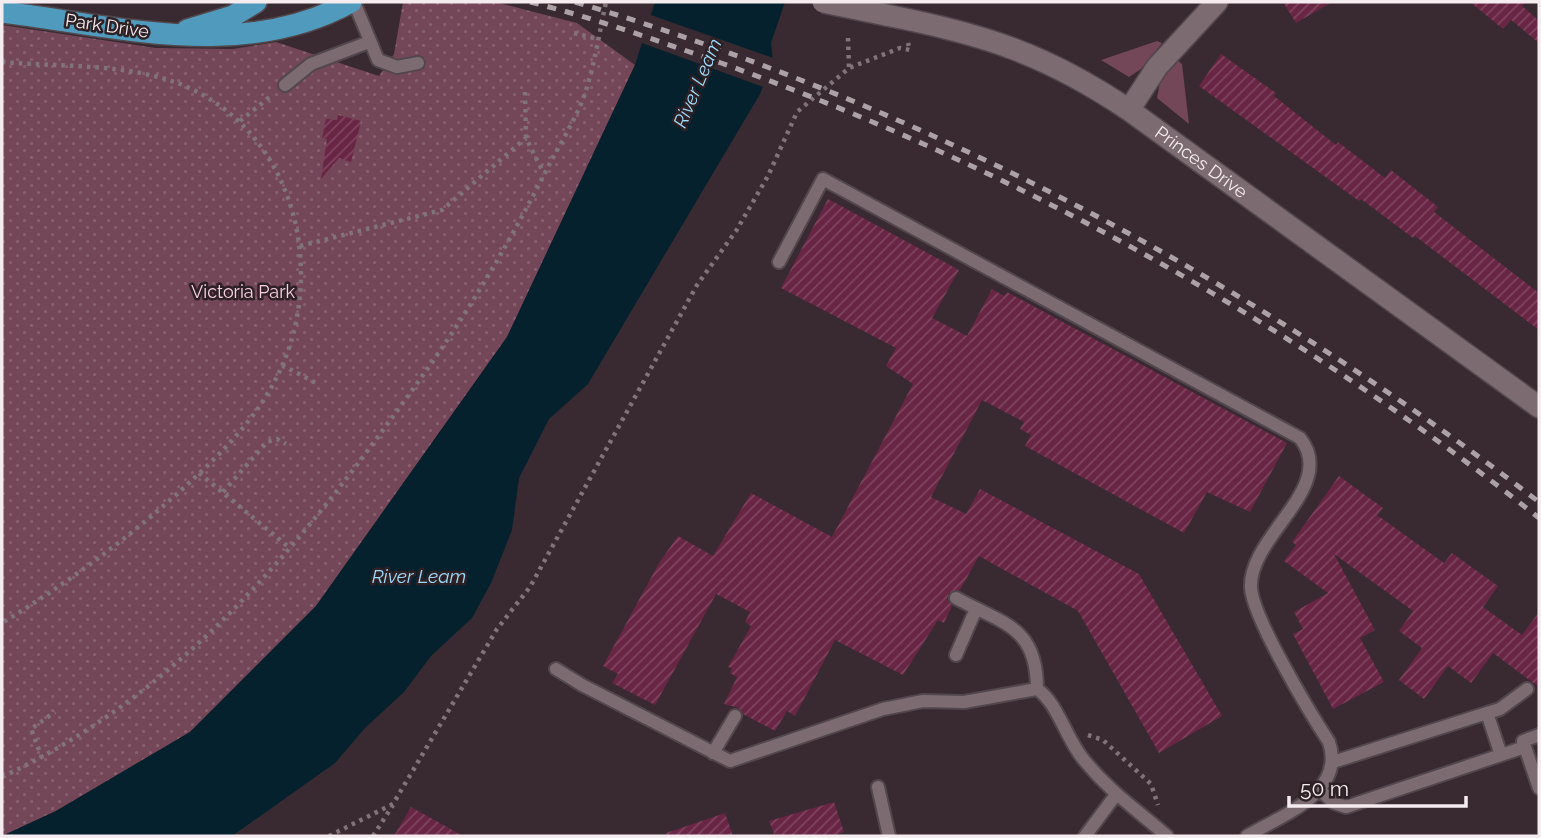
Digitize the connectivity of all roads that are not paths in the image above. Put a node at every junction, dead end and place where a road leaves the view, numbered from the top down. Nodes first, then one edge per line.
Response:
1 (256, 2) edge
2 (352, 2) edge
3 (823, 2) edge
4 (1217, 2) edge
5 (2, 12) edge
6 (171, 34) junction
7 (369, 42) junction
8 (418, 63) dead end
9 (285, 85) road end
10 (1129, 110) junction
11 (779, 262) dead end
12 (1539, 407) edge
13 (956, 598) dead end
14 (976, 609) junction
15 (956, 655) dead end
16 (556, 669) dead end
17 (1527, 688) dead end
18 (1037, 689) junction
19 (1488, 713) junction
20 (735, 716) dead end
21 (1539, 735) edge
22 (1525, 747) junction
23 (713, 753) junction
24 (1501, 754) junction
25 (1333, 762) junction
26 (878, 787) dead end
27 (1539, 788) edge
28 (1320, 790) junction
29 (1115, 796) junction
30 (889, 836) edge
31 (1085, 836) edge
32 (1167, 836) edge
33 (1247, 836) edge

1 - 6 highway, Park Drive
2 - 6 highway, Park Drive
2 - 7 lane
3 - 10 street, Princes Drive, bridge
4 - 10 street
5 - 6 highway, Park Drive
7 - 8 lane
7 - 9 lane
10 - 12 street, Princes Drive
11 - 25 lane
13 - 14 lane
14 - 15 lane
14 - 18 lane
16 - 23 lane
17 - 19 lane
18 - 23 lane
18 - 29 lane
19 - 24 lane
19 - 25 lane
20 - 23 lane
21 - 22 lane
22 - 24 lane
22 - 27 lane
24 - 28 lane
25 - 28 lane
26 - 30 lane
28 - 33 lane
29 - 31 lane
29 - 32 lane

